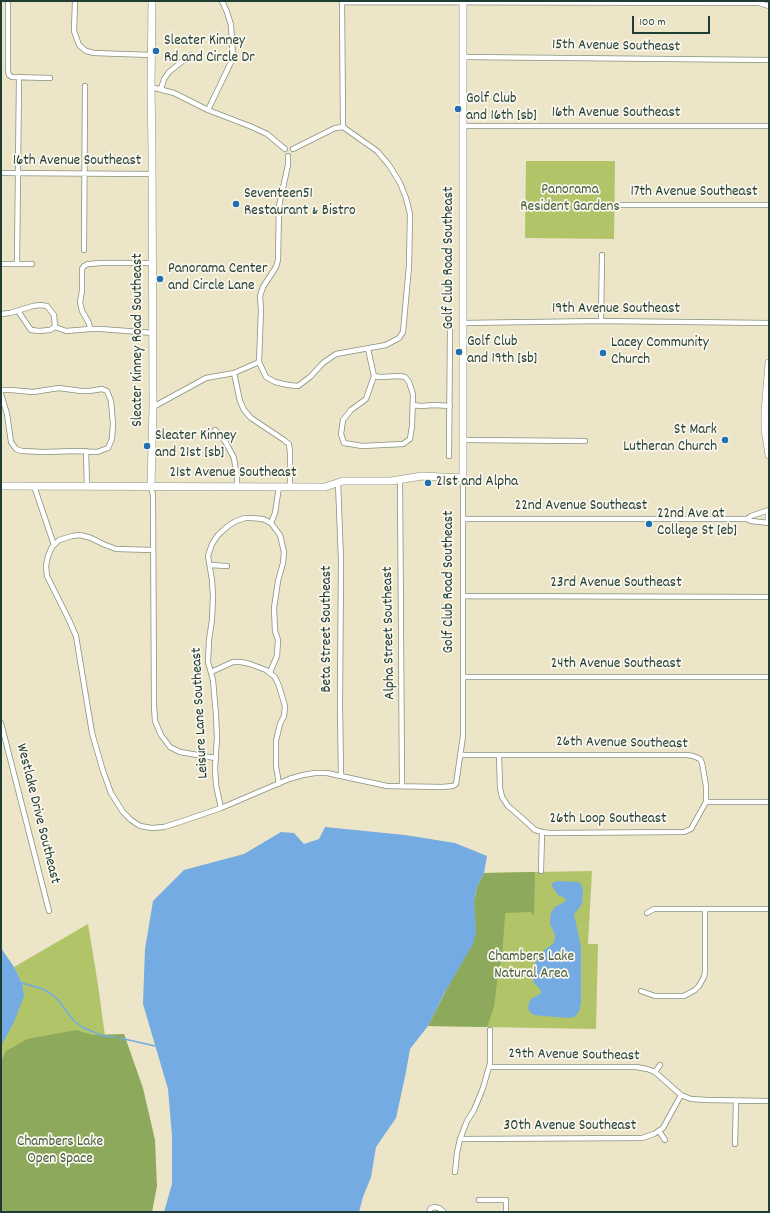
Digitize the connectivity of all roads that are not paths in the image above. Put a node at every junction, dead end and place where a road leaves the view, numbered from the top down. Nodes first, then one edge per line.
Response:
1 (75, 1) edge
2 (152, 1) edge
3 (222, 1) edge
4 (342, 1) edge
5 (768, 1) edge
6 (463, 2) edge
7 (8, 4) dead end
8 (759, 4) junction
9 (769, 6) edge
10 (152, 55) junction
11 (190, 55) dead end
12 (464, 57) junction
13 (769, 60) edge
14 (19, 78) junction
15 (50, 78) dead end
16 (85, 86) dead end
17 (151, 87) junction
18 (161, 89) junction
19 (208, 110) junction
20 (463, 126) junction
21 (769, 126) edge
22 (343, 127) junction
23 (285, 149) dead end
24 (293, 150) dead end
25 (288, 156) dead end
26 (1, 174) edge
27 (19, 174) junction
28 (86, 174) junction
29 (152, 174) junction
30 (619, 205) dead end
31 (769, 205) edge
32 (84, 250) dead end
33 (602, 255) dead end
34 (152, 263) junction
35 (1, 264) edge
36 (17, 264) junction
37 (32, 264) dead end
38 (18, 311) junction
39 (1, 314) edge
40 (601, 321) junction
41 (463, 323) junction
42 (769, 323) edge
43 (55, 327) junction
44 (90, 328) junction
45 (450, 328) dead end
46 (152, 333) junction
47 (368, 349) junction
48 (259, 362) junction
49 (769, 363) edge
50 (234, 373) junction
51 (374, 376) junction
52 (1, 390) edge
53 (1, 394) edge
54 (413, 405) junction
55 (450, 406) junction
56 (153, 407) junction
57 (215, 430) dead end
58 (463, 440) junction
59 (585, 441) dead end
60 (86, 451) junction
61 (769, 455) edge
62 (450, 456) dead end
63 (463, 478) junction
64 (400, 480) junction
65 (338, 482) junction
66 (1, 486) edge
67 (34, 486) junction
68 (87, 487) junction
69 (151, 487) junction
70 (237, 487) junction
71 (279, 487) junction
72 (290, 487) junction
73 (769, 510) edge
74 (769, 514) edge
75 (747, 519) junction
76 (463, 520) junction
77 (769, 520) edge
78 (271, 523) junction
79 (769, 523) edge
80 (54, 545) junction
81 (153, 550) junction
82 (210, 565) junction
83 (227, 566) dead end
84 (463, 596) junction
85 (769, 597) edge
86 (211, 672) junction
87 (270, 672) junction
88 (463, 677) junction
89 (769, 677) edge
90 (1, 723) edge
91 (461, 755) junction
92 (499, 755) junction
93 (215, 758) junction
94 (341, 776) junction
95 (280, 784) junction
96 (402, 786) junction
97 (706, 802) junction
98 (769, 802) edge
99 (221, 808) junction
100 (542, 832) junction
101 (541, 871) dead end
102 (705, 909) junction
103 (769, 909) edge
104 (49, 911) dead end
105 (647, 913) dead end
106 (641, 991) dead end
107 (490, 1030) dead end
108 (660, 1065) dead end
109 (489, 1067) junction
110 (655, 1072) junction
111 (681, 1095) junction
112 (736, 1100) junction
113 (769, 1101) edge
114 (659, 1131) junction
115 (460, 1139) junction
116 (665, 1140) dead end
117 (735, 1144) dead end
118 (455, 1172) dead end
119 (479, 1200) dead end
120 (429, 1212) edge
121 (444, 1212) edge
122 (506, 1212) edge

1 - 10 street
2 - 10 street, Sleater Kinney Road Southeast
3 - 19 street
4 - 6 street
4 - 22 street
5 - 8 street
6 - 8 street
6 - 12 street, Golf Club Road Southeast
7 - 14 street
8 - 9 street
10 - 17 street, Sleater Kinney Road Southeast
11 - 18 street
12 - 13 street, 15th Avenue Southeast
12 - 20 street, Golf Club Road Southeast
14 - 15 street
14 - 27 street
16 - 28 street
17 - 18 street
17 - 29 street, Sleater Kinney Road Southeast
18 - 19 street
19 - 23 street
20 - 21 street, 16th Avenue Southeast
20 - 41 street, Golf Club Road Southeast
22 - 24 street
22 - 47 street
25 - 48 street
26 - 27 street, 16th Avenue Southeast
27 - 28 street, 16th Avenue Southeast
27 - 36 street
28 - 29 street, 16th Avenue Southeast
28 - 32 street
29 - 34 street, Sleater Kinney Road Southeast
30 - 31 street, 17th Avenue Southeast
33 - 40 street
34 - 44 street
34 - 46 street, Sleater Kinney Road Southeast
35 - 36 street
36 - 37 street
38 - 39 street
38 - 43 street
38 - 43 street
40 - 41 street, 19th Avenue Southeast
40 - 42 street, 19th Avenue Southeast
41 - 58 street, Golf Club Road Southeast
43 - 44 street
44 - 46 street
45 - 55 street
46 - 56 street, Sleater Kinney Road Southeast
47 - 48 street
47 - 51 street
48 - 50 street
49 - 61 street
50 - 56 street
50 - 72 street
51 - 54 street
51 - 54 street
52 - 60 street
53 - 60 street
54 - 55 street
55 - 62 street
56 - 69 street, Sleater Kinney Road Southeast
57 - 70 street
58 - 59 street
58 - 63 street, Golf Club Road Southeast
60 - 68 street
63 - 64 street, 21st Avenue Southeast
63 - 76 street, Golf Club Road Southeast
64 - 65 street, 21st Avenue Southeast
64 - 96 street, Alpha Street Southeast
65 - 72 street, 21st Avenue Southeast
65 - 94 street, Beta Street Southeast
66 - 67 street, 21st Avenue Southeast
67 - 68 street, 21st Avenue Southeast
67 - 80 street
68 - 69 street, 21st Avenue Southeast
69 - 70 street, 21st Avenue Southeast
69 - 81 street, Sleater Kinney Road Southeast
70 - 71 street, 21st Avenue Southeast
71 - 72 street, 21st Avenue Southeast
71 - 78 street
73 - 75 street, 22nd Avenue Southeast
74 - 77 street
75 - 76 street, 22nd Avenue Southeast
75 - 79 street, 22nd Avenue Southeast
76 - 84 street, Golf Club Road Southeast
78 - 82 street, Leisure Lane Southeast
78 - 87 street
80 - 81 street
80 - 99 street
81 - 93 street, Sleater Kinney Road Southeast
82 - 83 street
82 - 86 street, Leisure Lane Southeast
84 - 85 street, 23rd Avenue Southeast
84 - 88 street, Golf Club Road Southeast
86 - 87 street
86 - 93 street, Leisure Lane Southeast
87 - 95 street
88 - 89 street, 24th Avenue Southeast
88 - 91 street, Golf Club Road Southeast
90 - 104 street, Westlake Drive Southeast
91 - 92 street, 26th Avenue Southeast
91 - 96 street, Golf Club Road Southeast
92 - 97 street, 26th Avenue Southeast
92 - 100 street, 26th Loop Southeast
93 - 99 street, Leisure Lane Southeast
94 - 95 street
94 - 96 street
95 - 99 street
97 - 98 street
97 - 100 street, 26th Loop Southeast
100 - 101 street
102 - 103 street
102 - 105 street
102 - 106 street
107 - 109 street
108 - 110 street
109 - 110 street, 29th Avenue Southeast
109 - 115 street
110 - 111 street, 29th Avenue Southeast
111 - 112 street, 29th Avenue Southeast
111 - 114 street
112 - 113 street, 29th Avenue Southeast
112 - 117 street
114 - 115 street, 30th Avenue Southeast
114 - 116 street
115 - 118 street
119 - 122 street
120 - 121 street

